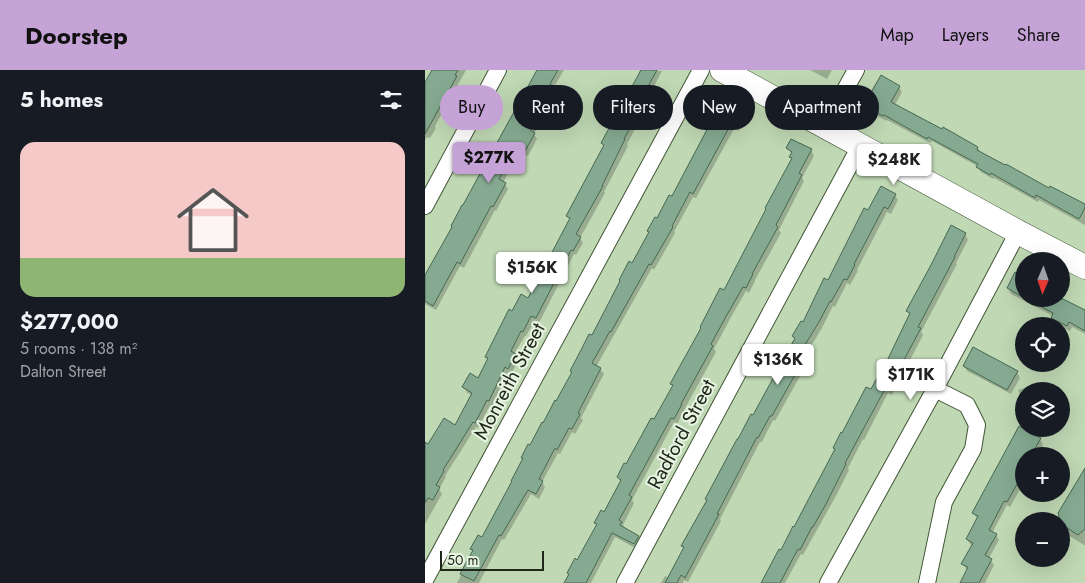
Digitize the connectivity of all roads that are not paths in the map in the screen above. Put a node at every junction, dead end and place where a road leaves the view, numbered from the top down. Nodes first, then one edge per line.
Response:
1 (499, 70) edge
2 (701, 70) edge
3 (723, 70) edge
4 (856, 70) edge
5 (848, 85) edge
6 (765, 93) edge
7 (832, 130) edge
8 (860, 146) junction
9 (425, 206) edge
10 (1018, 232) junction
11 (1085, 267) edge
12 (935, 389) junction
13 (425, 580) edge
14 (625, 583) edge
15 (828, 583) edge
16 (927, 583) edge

1 - 9 street
2 - 13 street, Monreith Street
3 - 6 main road
4 - 5 street
7 - 8 main road
8 - 10 main road
8 - 14 street, Radford Street
10 - 11 main road
10 - 12 street
12 - 15 street
12 - 16 street

